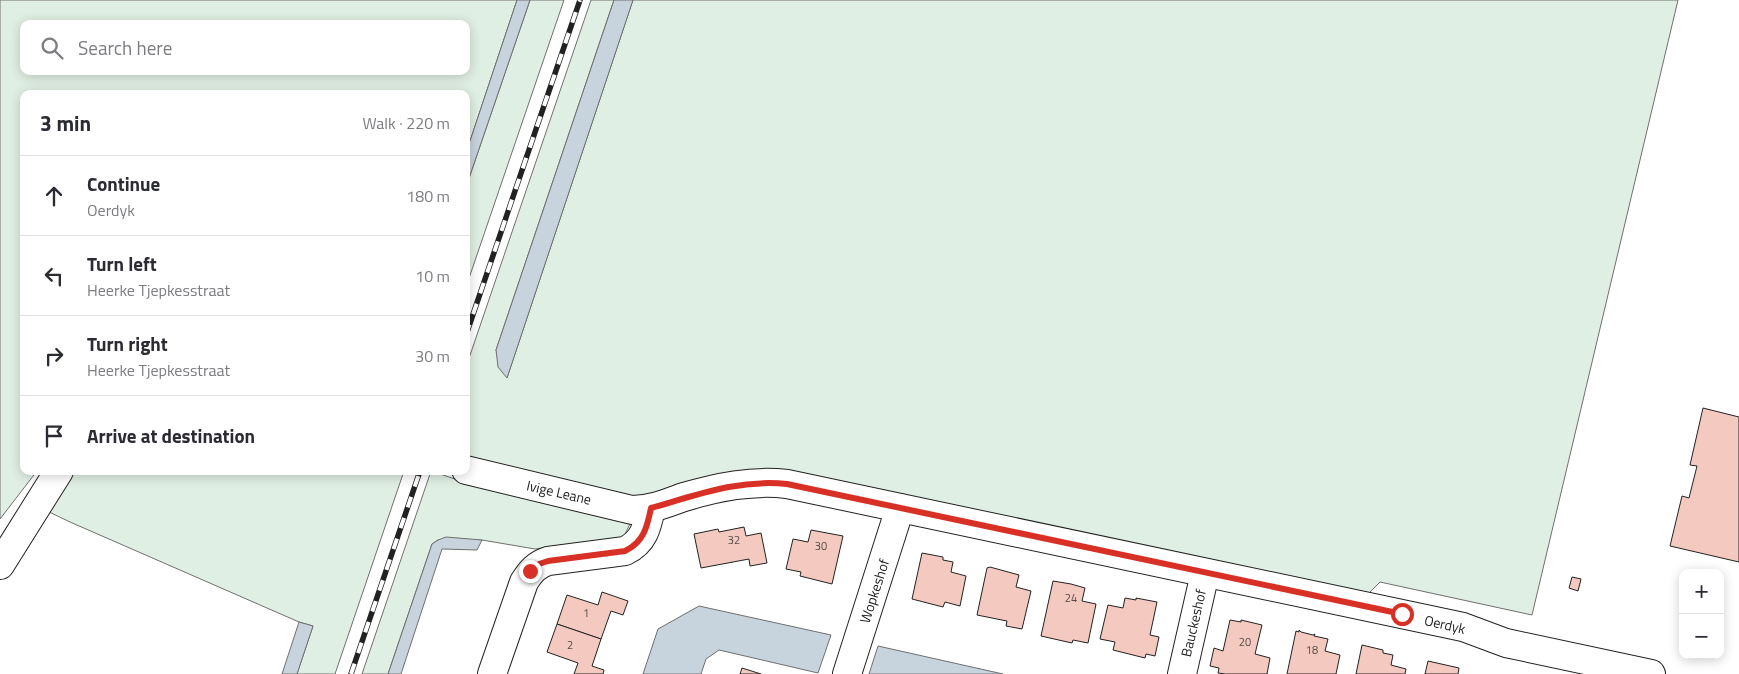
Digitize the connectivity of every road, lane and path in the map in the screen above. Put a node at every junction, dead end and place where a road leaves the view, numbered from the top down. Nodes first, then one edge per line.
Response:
1 (470, 471) edge
2 (56, 475) edge
3 (651, 508) junction
4 (900, 508) junction
5 (0, 564) edge
6 (1205, 573) junction
7 (492, 674) edge
8 (847, 674) edge
9 (1182, 674) edge
10 (1651, 674) edge

1 - 3 street, Ivige Leane
2 - 5 street
3 - 4 street, Oerdyk
3 - 7 street
4 - 6 street, Oerdyk
4 - 8 street, Wopkeshof
6 - 9 street, Bauckeshof
6 - 10 street, Oerdyk

